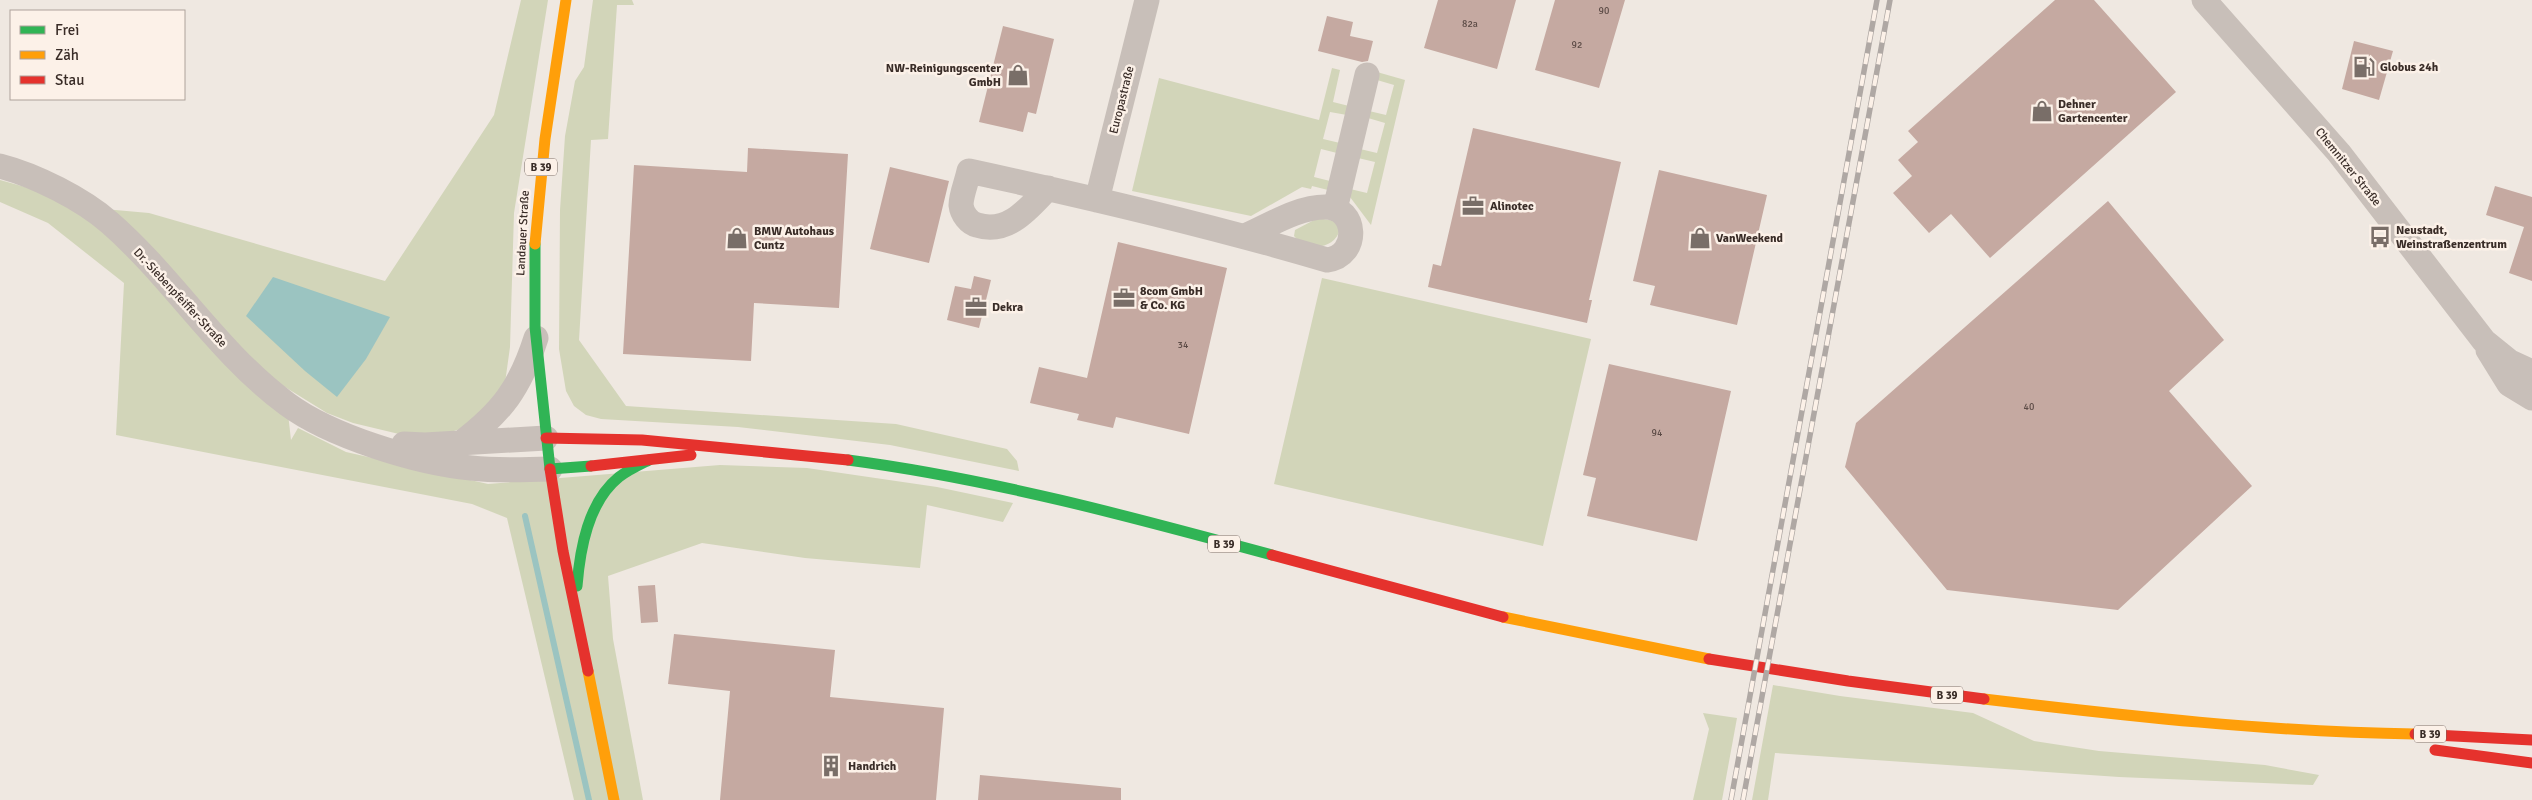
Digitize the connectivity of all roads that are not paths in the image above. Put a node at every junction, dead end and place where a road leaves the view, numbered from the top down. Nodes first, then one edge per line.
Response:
1 (566, 0) edge
2 (1147, 0) edge
3 (2204, 0) edge
4 (1367, 75) dead end
5 (0, 166) edge
6 (1048, 188) dead end
7 (1097, 200) junction
8 (1335, 209) junction
9 (1245, 236) junction
10 (537, 336) junction
11 (2484, 341) junction
12 (2532, 372) edge
13 (2532, 398) edge
14 (356, 438) junction
15 (546, 438) junction
16 (461, 443) junction
17 (735, 448) junction
18 (649, 460) junction
19 (550, 469) junction
20 (577, 618) junction
21 (2327, 732) junction
22 (2532, 740) edge
23 (2409, 746) dead end
24 (2427, 749) dead end
25 (2446, 752) junction
26 (2532, 763) edge
27 (2500, 771) dead end
28 (614, 800) edge

1 - 10 main road, Landauer Straße / B 39
2 - 7 street, Europastraße
3 - 11 street, Chemnitzer Straße
4 - 8 street
5 - 14 street, Dr.-Siebenpfeiffer-Straße
6 - 7 street
7 - 9 street
8 - 9 street
8 - 9 street
10 - 15 main road, Landauer Straße / B 39
10 - 16 street
11 - 12 street, Chemnitzer Straße
11 - 13 street, Chemnitzer Straße
14 - 16 street, Dr.-Siebenpfeiffer-Straße
14 - 19 street, Dr.-Siebenpfeiffer-Straße
15 - 16 street, Dr.-Siebenpfeiffer-Straße
15 - 17 main road, B 39
15 - 19 main road, B 39
17 - 18 main road, B 39
17 - 21 main road, B 39
18 - 19 main road, B 39
18 - 20 main road
19 - 20 main road
20 - 28 main road
21 - 22 main road, B 39
21 - 23 main road, B 39
24 - 25 main road, B 39
25 - 26 main road, B 39
25 - 27 main road, B 39

